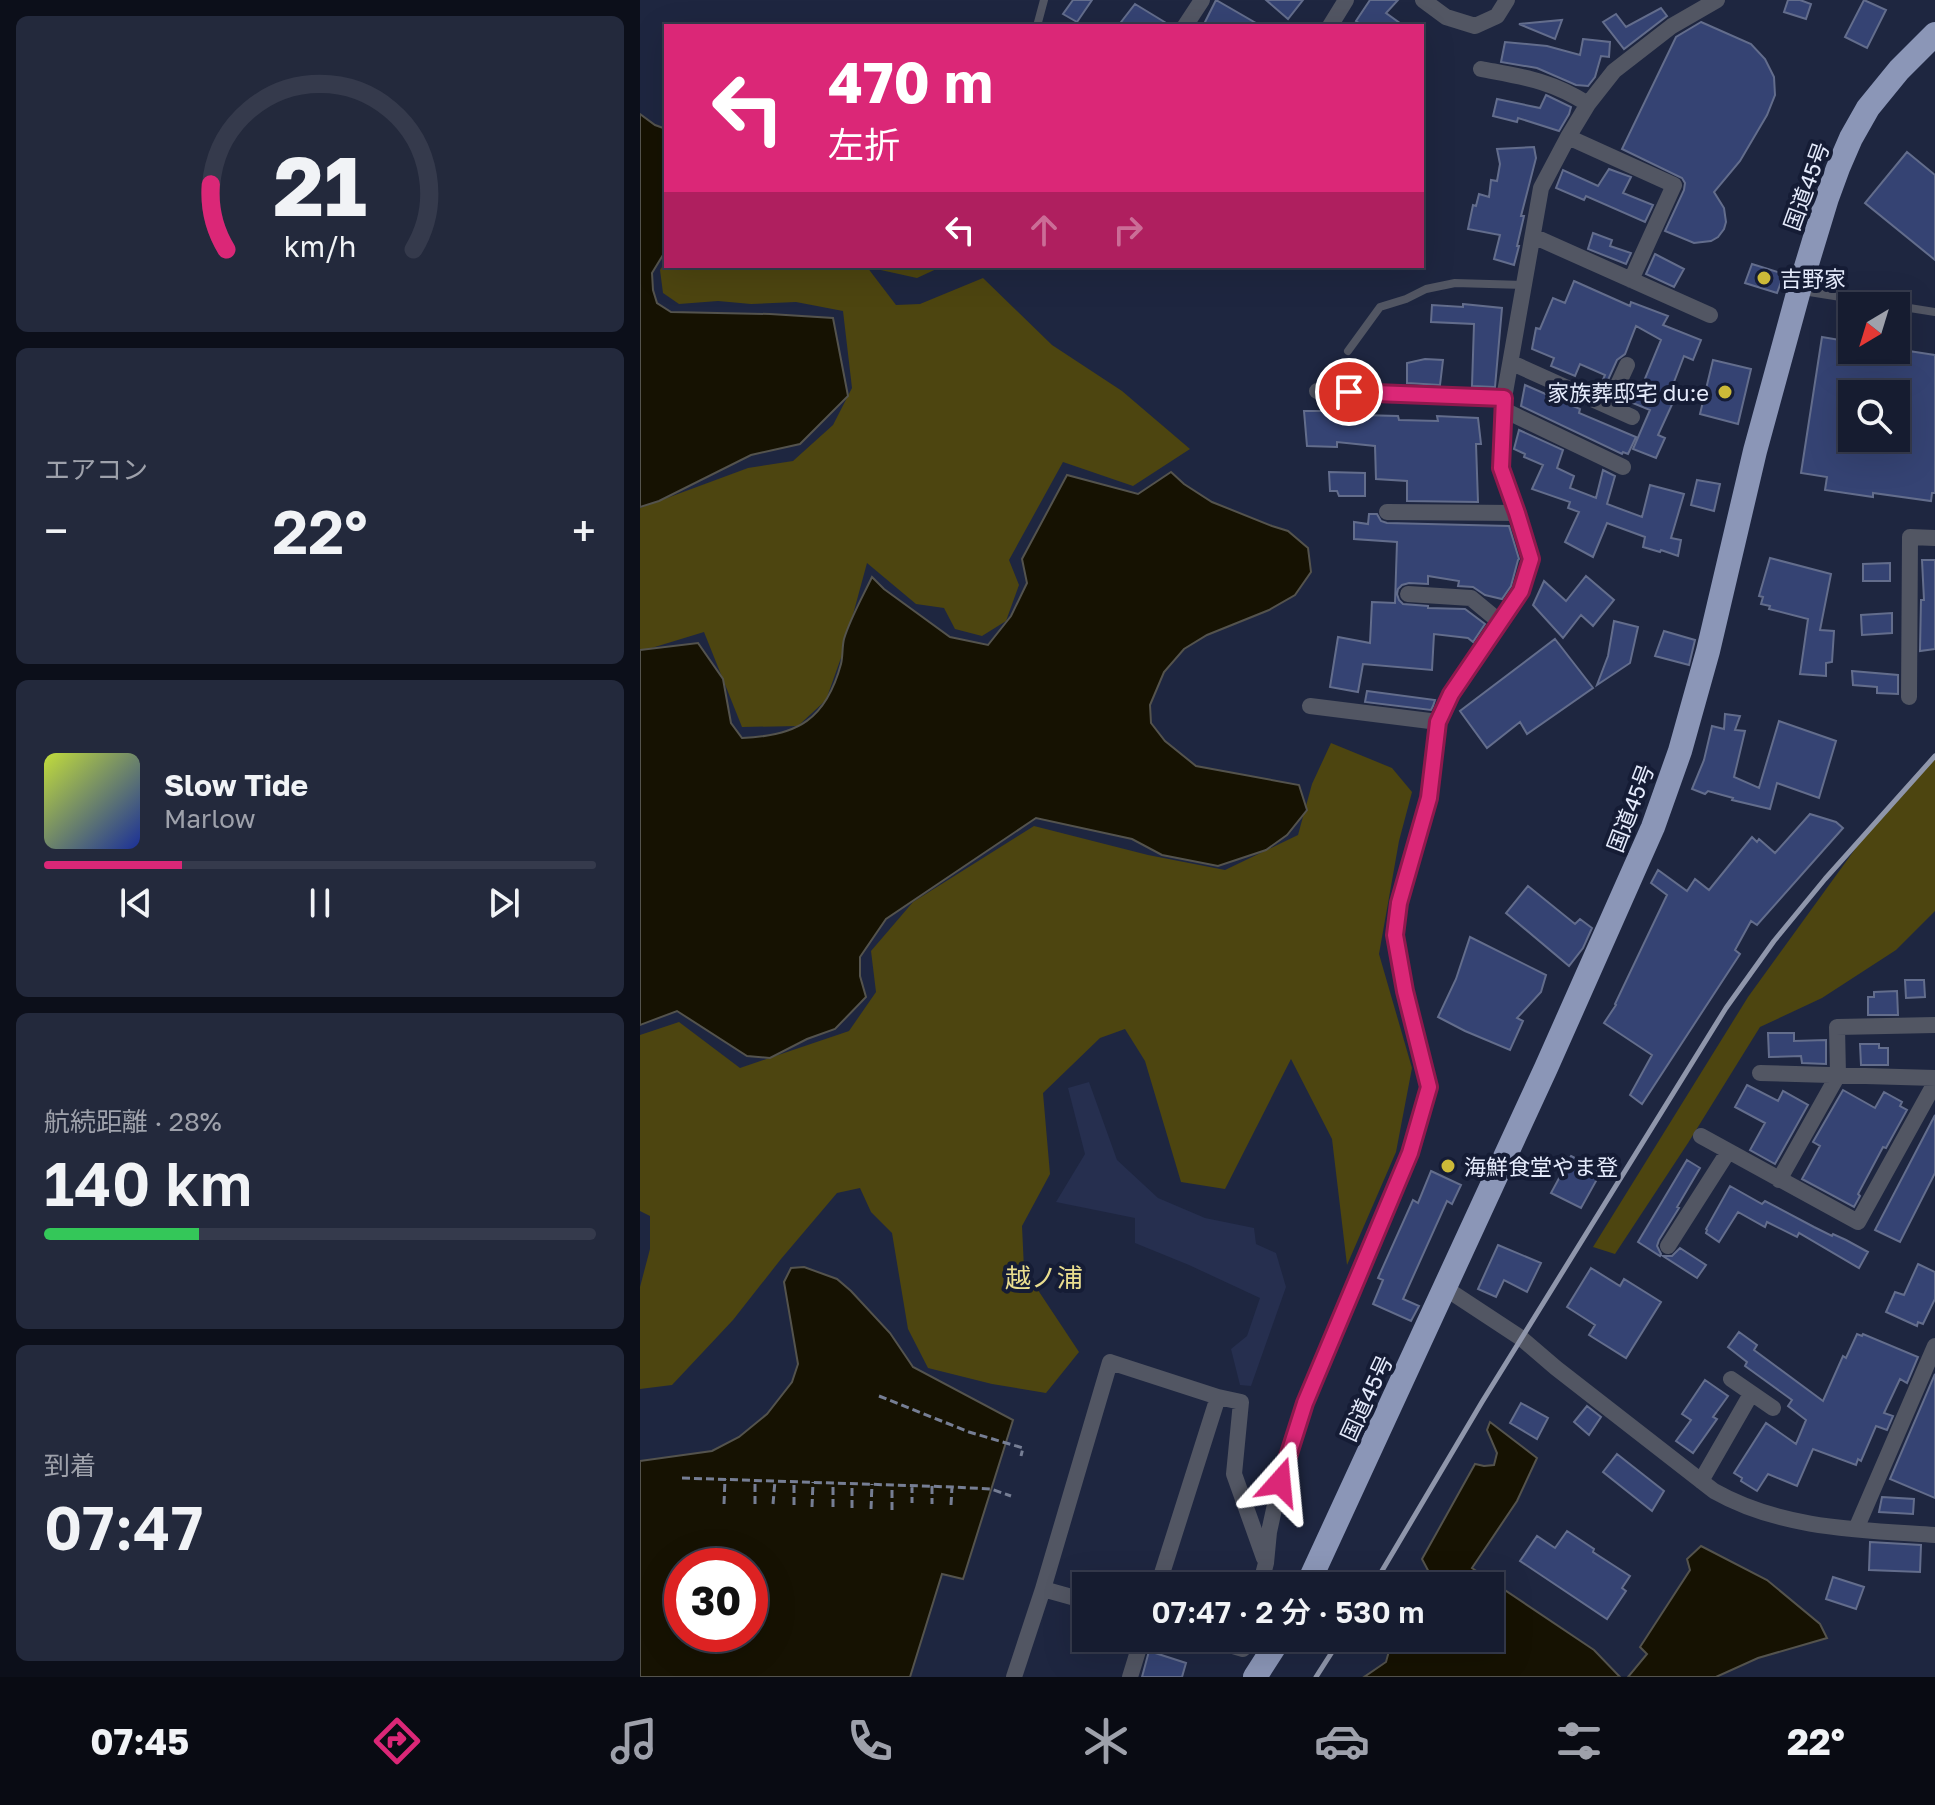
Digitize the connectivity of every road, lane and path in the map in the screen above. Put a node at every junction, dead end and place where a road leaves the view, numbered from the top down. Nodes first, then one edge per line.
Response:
1 (1044, 0) edge
2 (1202, 0) edge
3 (1346, 0) edge
4 (1423, 0) edge
5 (1507, 0) edge
6 (1717, 0) edge
7 (1036, 24) edge
8 (1186, 24) edge
9 (1331, 24) edge
10 (1935, 34) edge
11 (1481, 69) dead end
12 (1588, 104) junction
13 (1568, 137) junction
14 (1533, 236) junction
15 (1631, 280) junction
16 (1525, 285) junction
17 (1799, 290) junction
18 (1935, 312) edge
19 (1710, 315) dead end
20 (1348, 351) dead end
21 (1512, 363) junction
22 (1627, 365) dead end
23 (1317, 391) dead end
24 (1504, 404) junction
25 (1608, 406) junction
26 (1632, 417) dead end
27 (1623, 467) dead end
28 (1387, 512) dead end
29 (1517, 513) junction
30 (1935, 538) edge
31 (1408, 594) dead end
32 (1500, 622) junction
33 (1909, 697) dead end
34 (1310, 706) dead end
35 (1438, 722) junction
36 (1935, 1025) edge
37 (1760, 1073) dead end
38 (1838, 1075) junction
39 (1935, 1081) edge
40 (1701, 1136) dead end
41 (1728, 1152) junction
42 (1779, 1180) junction
43 (1668, 1246) dead end
44 (1445, 1288) junction
45 (1935, 1346) edge
46 (1731, 1379) dead end
47 (1751, 1394) junction
48 (879, 1396) dead end
49 (1218, 1397) junction
50 (1773, 1408) dead end
51 (1021, 1456) dead end
52 (682, 1478) dead end
53 (725, 1479) junction
54 (755, 1480) junction
55 (775, 1481) junction
56 (794, 1481) junction
57 (1701, 1481) junction
58 (813, 1482) junction
59 (833, 1483) junction
60 (852, 1483) junction
61 (872, 1484) junction
62 (892, 1485) junction
63 (912, 1485) junction
64 (932, 1486) junction
65 (952, 1487) junction
66 (1011, 1496) dead end
67 (912, 1503) dead end
68 (724, 1504) dead end
69 (755, 1504) dead end
70 (773, 1504) dead end
71 (932, 1504) dead end
72 (794, 1505) dead end
73 (951, 1505) dead end
74 (812, 1507) dead end
75 (833, 1507) dead end
76 (852, 1508) dead end
77 (871, 1509) dead end
78 (892, 1510) dead end
79 (1856, 1529) junction
80 (1935, 1535) edge
81 (1266, 1563) junction
82 (1162, 1572) edge
83 (1264, 1572) edge
84 (1313, 1572) edge
85 (1043, 1589) junction
86 (1072, 1597) edge
87 (1138, 1652) edge
88 (1249, 1652) edge
89 (1271, 1652) edge
90 (1260, 1669) edge
91 (1014, 1677) edge
92 (1130, 1677) edge

1 - 7 lane
2 - 8 street
3 - 9 street
4 - 5 street
6 - 12 street
10 - 17 highway, 国道45号
11 - 12 street
12 - 13 street
13 - 14 street
13 - 15 street
14 - 15 street
14 - 16 street
15 - 19 street
16 - 20 lane
16 - 21 street
17 - 18 lane
17 - 44 highway, 国道45号
21 - 24 street
21 - 25 street
22 - 25 street
23 - 24 street
24 - 27 street
24 - 29 street
25 - 26 street
28 - 29 street
29 - 32 street
30 - 33 street
31 - 32 street
32 - 35 street
34 - 35 street
35 - 81 street
36 - 38 street
37 - 38 street
38 - 39 street
38 - 42 street
39 - 42 street
40 - 41 street
41 - 42 street
41 - 43 street
44 - 57 street
44 - 84 highway, 国道45号
45 - 79 street
46 - 47 street
47 - 50 street
47 - 57 street
48 - 51 path
49 - 81 street
49 - 82 street
49 - 85 street
52 - 53 path
53 - 54 path
53 - 68 path
54 - 55 path
54 - 69 path
55 - 56 path
55 - 70 path
56 - 58 path
56 - 72 path
57 - 79 street
58 - 59 path
58 - 74 path
59 - 60 path
59 - 75 path
60 - 61 path
60 - 76 path
61 - 62 path
61 - 77 path
62 - 63 path
62 - 78 path
63 - 64 path
63 - 67 path
64 - 65 path
64 - 71 path
65 - 66 path
65 - 73 path
79 - 80 street
81 - 83 street
85 - 86 street
85 - 91 street
87 - 92 street
88 - 90 street
89 - 90 highway

